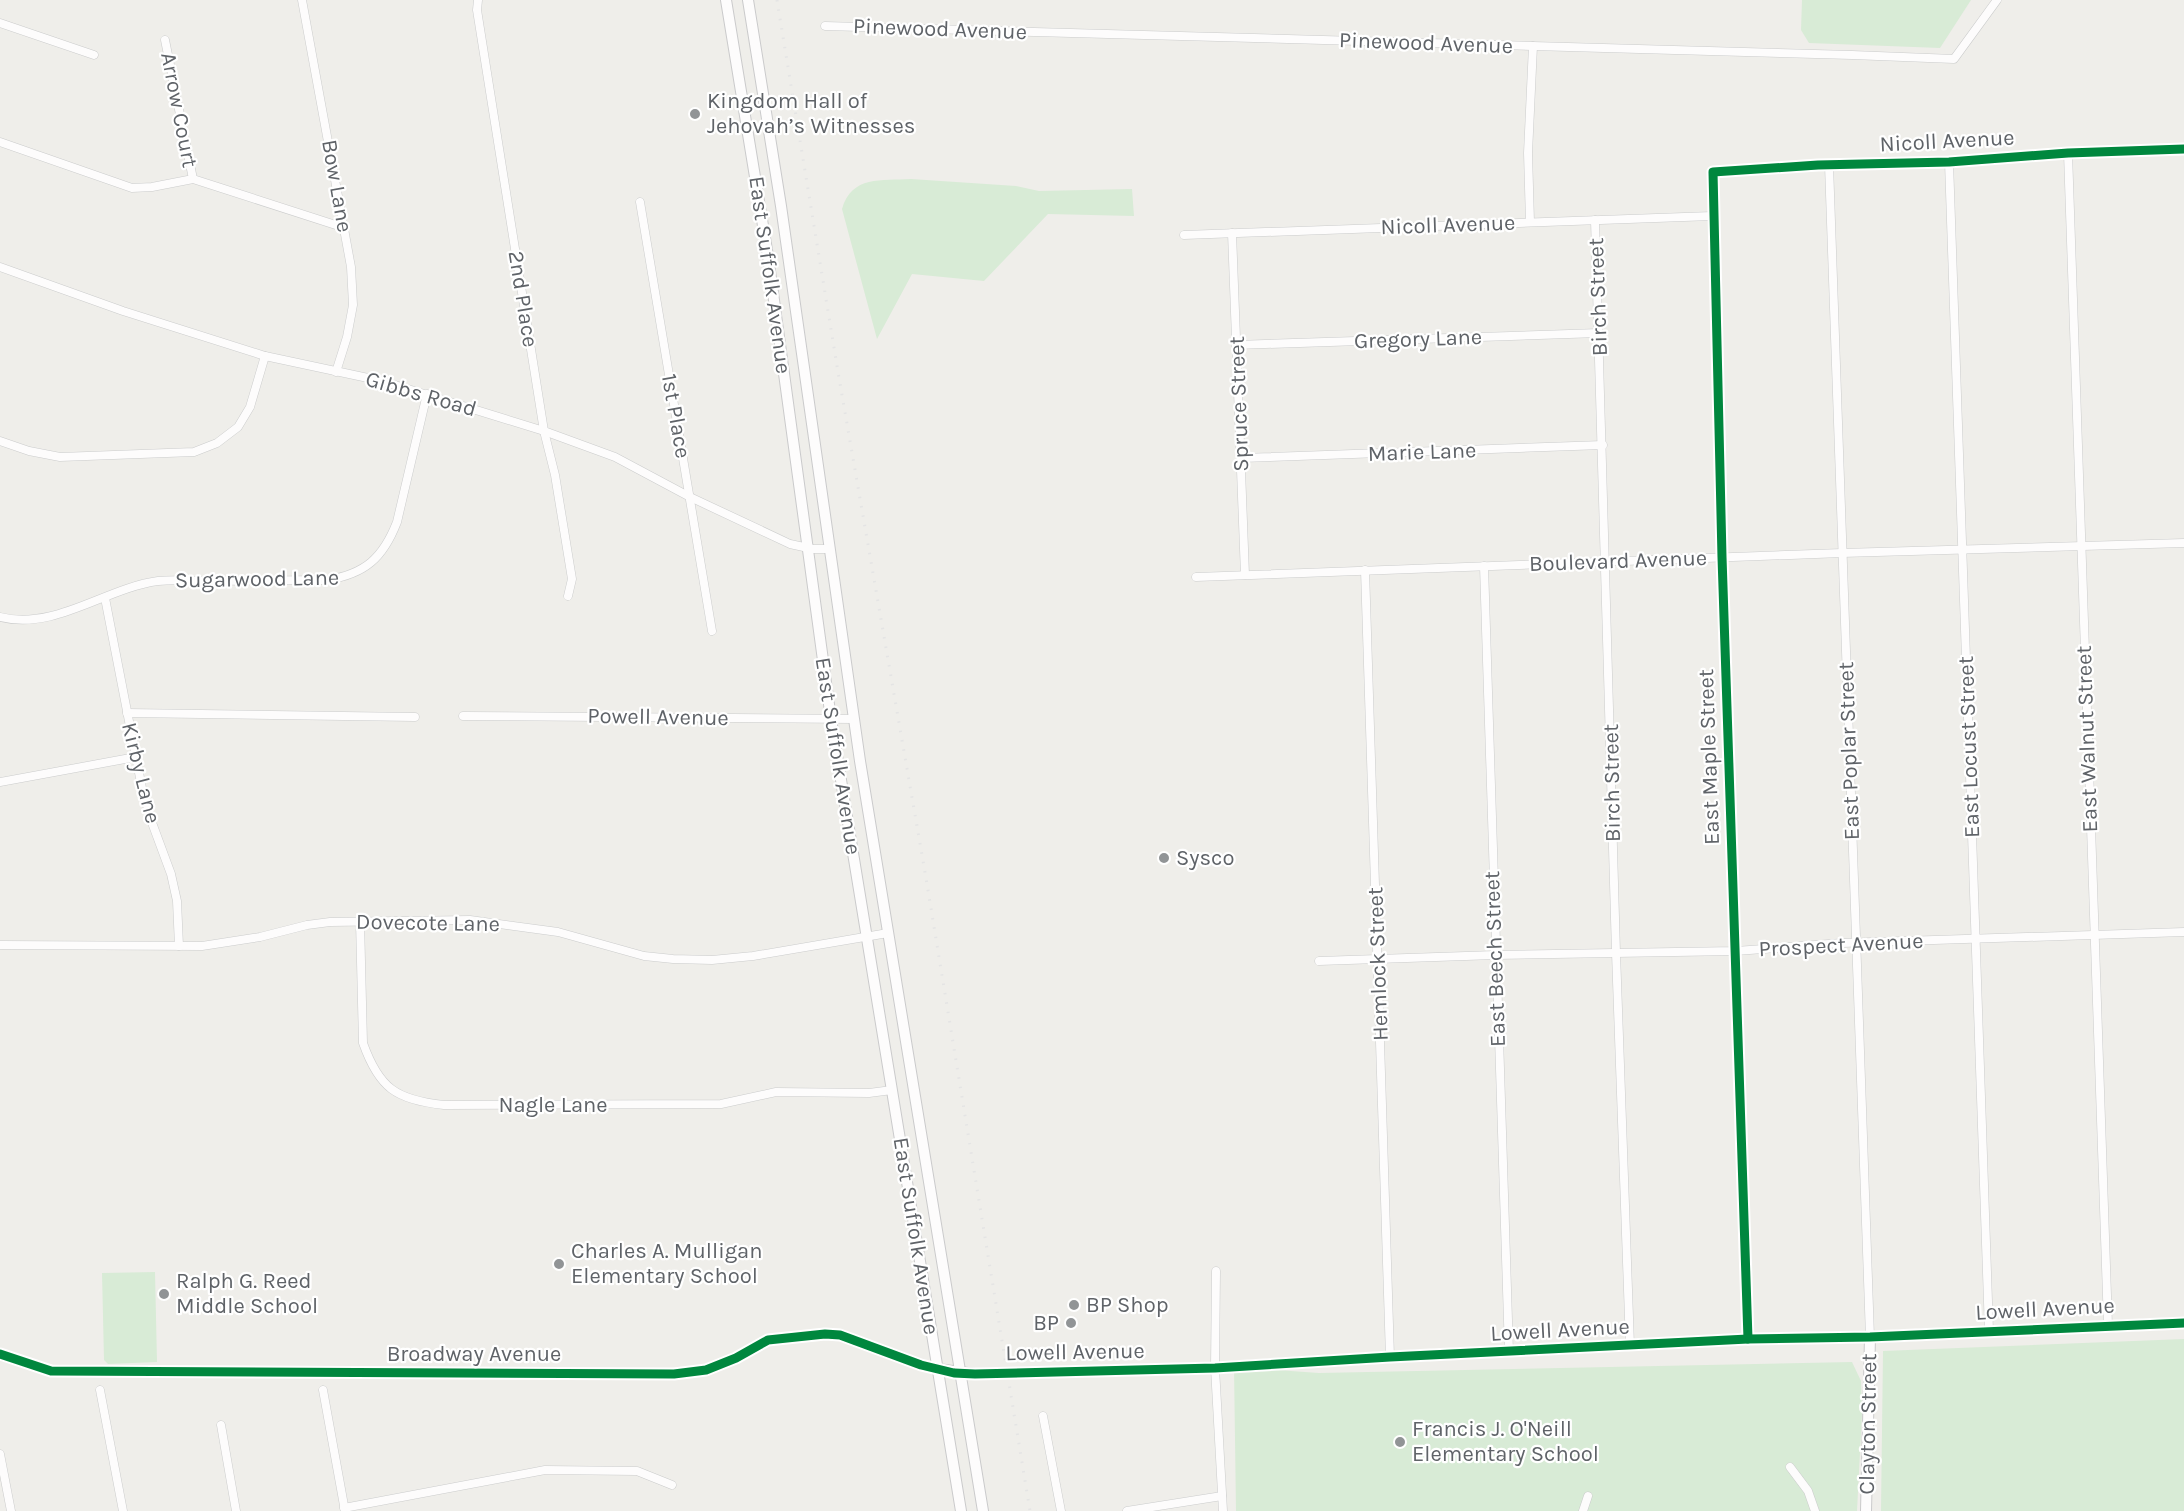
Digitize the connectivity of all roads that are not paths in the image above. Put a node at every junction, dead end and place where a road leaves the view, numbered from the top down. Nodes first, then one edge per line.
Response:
1 (302, 0) edge
2 (478, 0) edge
3 (726, 0) edge
4 (748, 0) edge
5 (1997, 0) edge
6 (0, 23) edge
7 (825, 26) dead end
8 (165, 40) dead end
9 (1533, 46) junction
10 (94, 55) dead end
11 (0, 142) edge
12 (2184, 149) edge
13 (2068, 153) junction
14 (1949, 162) junction
15 (1829, 165) junction
16 (1713, 172) joint
17 (193, 179) junction
18 (640, 202) dead end
19 (1712, 216) junction
20 (1595, 220) junction
21 (1530, 222) junction
22 (345, 228) junction
23 (1232, 233) junction
24 (1184, 235) dead end
25 (0, 267) edge
26 (1599, 333) junction
27 (1236, 345) junction
28 (265, 356) junction
29 (336, 372) junction
30 (427, 394) junction
31 (544, 431) junction
32 (0, 441) edge
33 (1603, 446) junction
34 (1241, 458) junction
35 (690, 498) junction
36 (2184, 543) edge
37 (2080, 545) junction
38 (808, 548) junction
39 (830, 549) junction
40 (1962, 549) junction
41 (1842, 553) junction
42 (1722, 557) junction
43 (1606, 562) junction
44 (1484, 566) junction
45 (1365, 570) junction
46 (1245, 575) junction
47 (1196, 577) dead end
48 (568, 596) dead end
49 (105, 598) junction
50 (0, 617) edge
51 (712, 631) dead end
52 (127, 713) junction
53 (463, 716) dead end
54 (415, 717) dead end
55 (831, 719) junction
56 (854, 719) junction
57 (136, 757) junction
58 (0, 782) edge
59 (360, 921) junction
60 (2184, 932) edge
61 (888, 933) junction
62 (2094, 935) junction
63 (867, 936) junction
64 (1975, 939) junction
65 (1855, 942) junction
66 (0, 945) edge
67 (179, 946) junction
68 (1736, 951) junction
69 (1616, 954) junction
70 (1495, 955) junction
71 (1378, 959) junction
72 (1319, 961) dead end
73 (892, 1090) junction
74 (1216, 1271) dead end
75 (2184, 1323) edge
76 (2108, 1325) junction
77 (1989, 1331) junction
78 (1870, 1337) junction
79 (1748, 1339) junction
80 (1630, 1346) junction
81 (1509, 1352) junction
82 (0, 1354) edge
83 (1390, 1357) junction
84 (1215, 1368) junction
85 (938, 1369) junction
86 (960, 1373) junction
87 (100, 1390) dead end
88 (323, 1390) dead end
89 (1043, 1416) dead end
90 (221, 1425) dead end
91 (0, 1454) edge
92 (1790, 1467) dead end
93 (672, 1485) dead end
94 (1222, 1496) junction
95 (1587, 1496) dead end
96 (344, 1510) edge
97 (11, 1511) edge
98 (123, 1511) edge
99 (236, 1511) edge
100 (961, 1511) edge
101 (983, 1511) edge
102 (1061, 1511) edge
103 (1127, 1511) edge
104 (1223, 1511) edge
105 (1583, 1511) edge
106 (1815, 1511) edge
107 (1866, 1511) edge

1 - 22 street, Bow Lane
2 - 31 street, 2nd Place
3 - 38 main road, East Suffolk Avenue
4 - 39 main road, East Suffolk Avenue
5 - 9 street, Pinewood Avenue
6 - 10 street
7 - 9 street, Pinewood Avenue
8 - 17 street, Arrow Court
9 - 21 street
11 - 17 street
12 - 13 street, Nicoll Avenue
13 - 14 street, Nicoll Avenue
13 - 37 street, East Walnut Street
14 - 15 street, Nicoll Avenue
14 - 40 street, East Locust Street
15 - 16 street, Nicoll Avenue
15 - 41 street, East Poplar Street
16 - 19 street, East Maple Street
17 - 22 street
18 - 35 street, 1st Place
19 - 20 street, Nicoll Avenue
19 - 42 street, East Maple Street
20 - 21 street, Nicoll Avenue
20 - 26 street, Birch Street
21 - 23 street, Nicoll Avenue
22 - 29 street, Bow Lane
23 - 24 street, Nicoll Avenue
23 - 27 street, Spruce Street
25 - 28 street, Gibbs Road
26 - 27 street, Gregory Lane
26 - 33 street, Birch Street
27 - 34 street, Spruce Street
28 - 29 street, Gibbs Road
28 - 32 street
29 - 30 street, Gibbs Road
30 - 31 street, Gibbs Road
30 - 49 street, Sugarwood Lane
31 - 35 street, Gibbs Road
31 - 48 street, 2nd Place
33 - 34 street, Marie Lane
33 - 43 street, Birch Street
34 - 46 street, Spruce Street
35 - 38 street, Gibbs Road
35 - 51 street, 1st Place
36 - 37 street, Boulevard Avenue
37 - 40 street, Boulevard Avenue
37 - 62 street, East Walnut Street
38 - 39 street, Gibbs Road
38 - 55 main road, East Suffolk Avenue
39 - 56 main road, East Suffolk Avenue
40 - 41 street, Boulevard Avenue
40 - 64 street, East Locust Street
41 - 42 street, Boulevard Avenue
41 - 65 street, East Poplar Street
42 - 43 street, Boulevard Avenue
42 - 68 street, East Maple Street
43 - 44 street, Boulevard Avenue
43 - 69 street, Birch Street
44 - 45 street, Boulevard Avenue
44 - 70 street, East Beech Street
45 - 46 street, Boulevard Avenue
45 - 71 street, Hemlock Street
46 - 47 street, Boulevard Avenue
49 - 50 street, Sugarwood Lane
49 - 52 street, Kirby Lane
52 - 54 street
52 - 57 street, Kirby Lane
53 - 55 street, Powell Avenue
55 - 56 street, Powell Avenue
55 - 63 main road, East Suffolk Avenue
56 - 61 main road, East Suffolk Avenue
57 - 58 street
57 - 67 street, Kirby Lane
59 - 63 street, Dovecote Lane
59 - 67 street, Dovecote Lane
59 - 73 street, Nagle Lane
60 - 62 street, Prospect Avenue
61 - 63 street, Dovecote Lane
61 - 86 main road, East Suffolk Avenue
62 - 64 street, Prospect Avenue
62 - 76 street, East Walnut Street
63 - 73 main road, East Suffolk Avenue
64 - 65 street, Prospect Avenue
64 - 77 street, East Locust Street
65 - 68 street, Prospect Avenue
65 - 78 street, East Poplar Street
66 - 67 street, Dovecote Lane
68 - 69 street, Prospect Avenue
68 - 79 street, East Maple Street
69 - 70 street, Prospect Avenue
69 - 80 street, Birch Street
70 - 71 street, Prospect Avenue
70 - 81 street, East Beech Street
71 - 72 street, Prospect Avenue
71 - 83 street, Hemlock Street
73 - 85 main road, East Suffolk Avenue
74 - 84 street
75 - 76 main road, Lowell Avenue
76 - 77 main road, Lowell Avenue
77 - 78 main road, Lowell Avenue
78 - 79 main road, Lowell Avenue
78 - 107 main road, Clayton Street
79 - 80 main road, Lowell Avenue
80 - 81 main road, Lowell Avenue
81 - 83 main road, Lowell Avenue
82 - 85 street, Broadway Avenue
83 - 84 main road, Lowell Avenue
84 - 86 main road, Lowell Avenue
84 - 94 street
85 - 86 main road, Lowell Avenue
85 - 100 main road, East Suffolk Avenue
86 - 101 main road, East Suffolk Avenue
87 - 98 street
88 - 96 street
89 - 102 street
90 - 99 street
91 - 97 street
92 - 106 street
93 - 96 street
94 - 103 street
94 - 104 street
95 - 105 street

